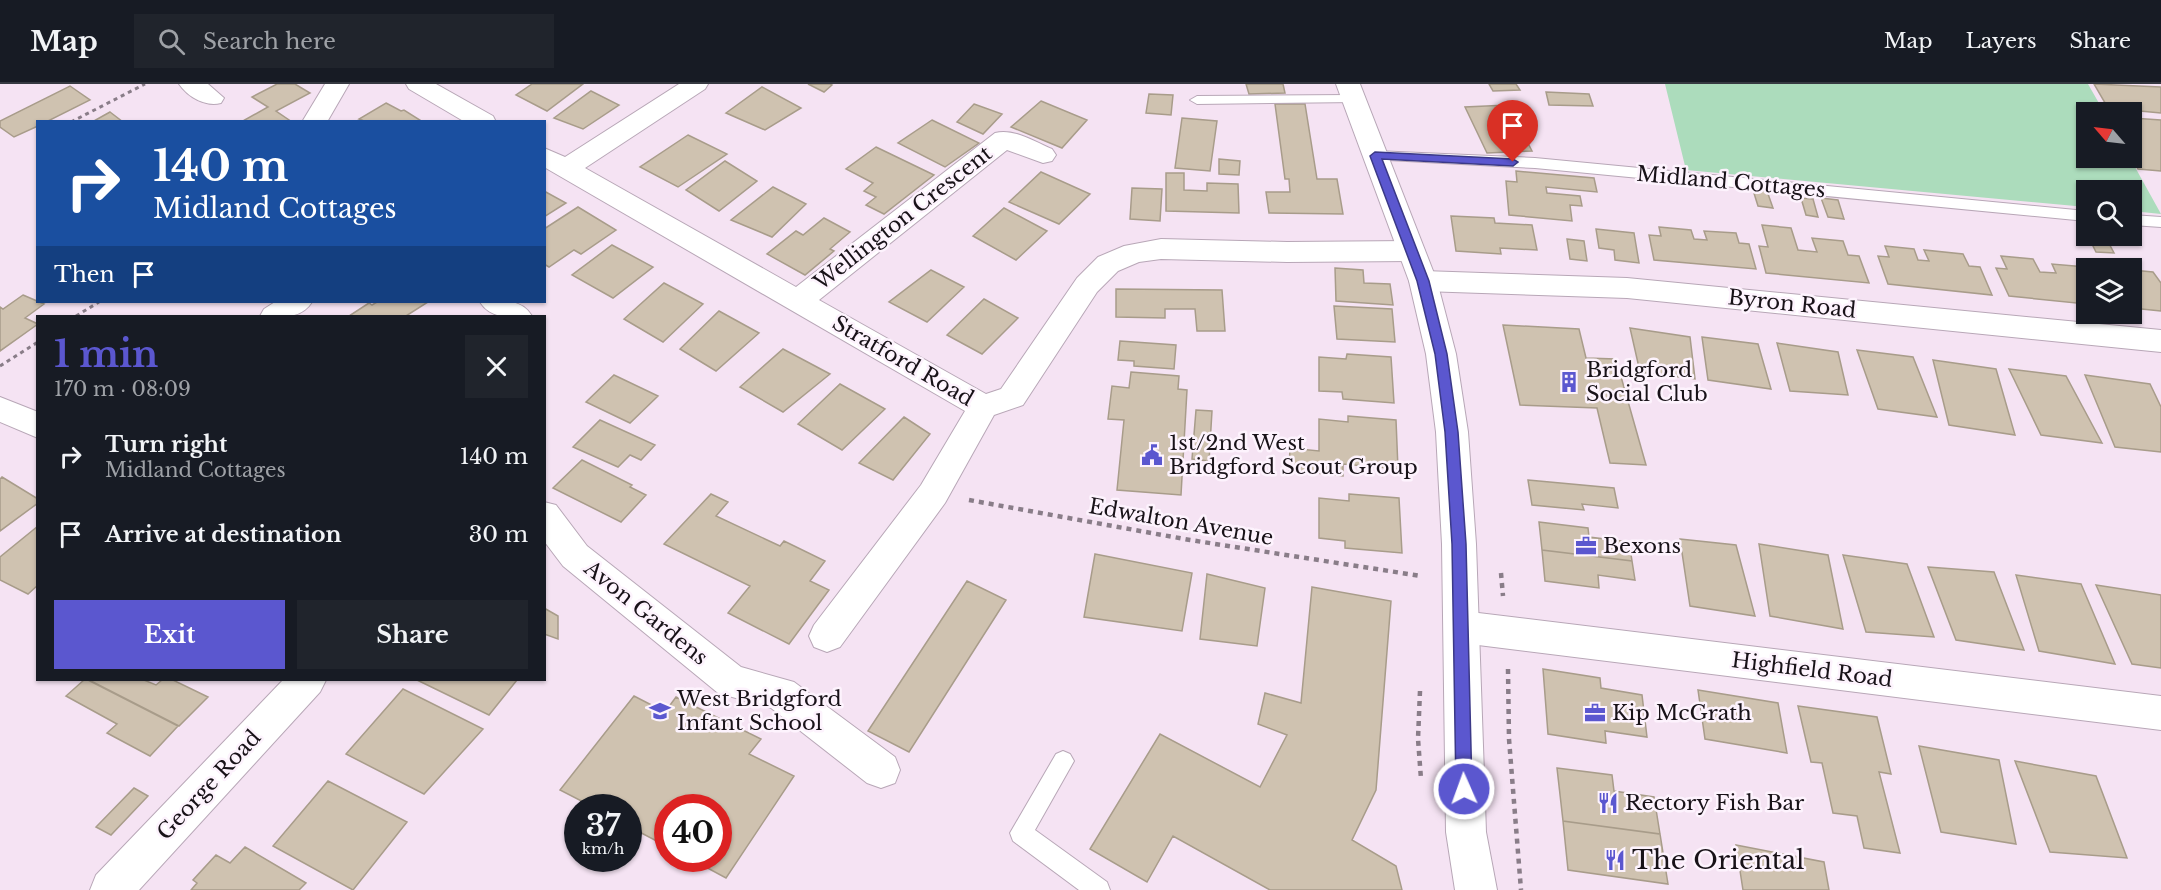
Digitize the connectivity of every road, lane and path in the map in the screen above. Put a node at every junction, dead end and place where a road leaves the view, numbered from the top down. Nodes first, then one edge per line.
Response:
1 (145, 84) edge
2 (191, 84) edge
3 (336, 84) edge
4 (418, 84) edge
5 (696, 84) edge
6 (1351, 91) edge
7 (212, 98) dead end
8 (1197, 100) dead end
9 (75, 120) edge
10 (315, 120) edge
11 (480, 120) edge
12 (1043, 155) dead end
13 (1375, 156) junction
14 (555, 162) edge
15 (2076, 215) edge
16 (2142, 221) edge
17 (2161, 222) edge
18 (1411, 251) junction
19 (1423, 281) junction
20 (798, 301) junction
21 (97, 303) edge
22 (295, 303) edge
23 (497, 303) edge
24 (78, 315) edge
25 (276, 315) edge
26 (515, 315) edge
27 (2161, 341) edge
28 (36, 343) edge
29 (0, 366) edge
30 (983, 407) junction
31 (0, 409) edge
32 (36, 425) edge
33 (933, 494) junction
34 (546, 518) edge
35 (1423, 565) dead end
36 (1424, 576) junction
37 (1423, 588) dead end
38 (1462, 627) junction
39 (827, 636) dead end
40 (306, 681) edge
41 (1420, 681) dead end
42 (2161, 713) edge
43 (1063, 761) dead end
44 (881, 770) dead end
45 (1421, 784) dead end
46 (111, 890) edge
47 (1099, 890) edge
48 (1476, 890) edge

1 - 9 path
2 - 7 street
3 - 10 street
4 - 11 street
5 - 14 street
6 - 8 lane
6 - 13 street
12 - 20 street, Wellington Crescent
13 - 15 lane, Midland Cottages
13 - 18 street
14 - 20 street, Stratford Road
16 - 17 lane
18 - 19 street
18 - 30 street, Stratford Road
19 - 27 street, Byron Road
19 - 38 street
20 - 30 street, Stratford Road
21 - 24 path
22 - 25 street
23 - 26 street
28 - 29 path
30 - 33 street
31 - 32 street
33 - 36 path, Edwalton Avenue
33 - 39 street
34 - 44 street, Avon Gardens
35 - 36 path
36 - 37 path
38 - 42 street, Highfield Road
38 - 48 street
40 - 46 street, George Road
41 - 45 path
43 - 47 lane

